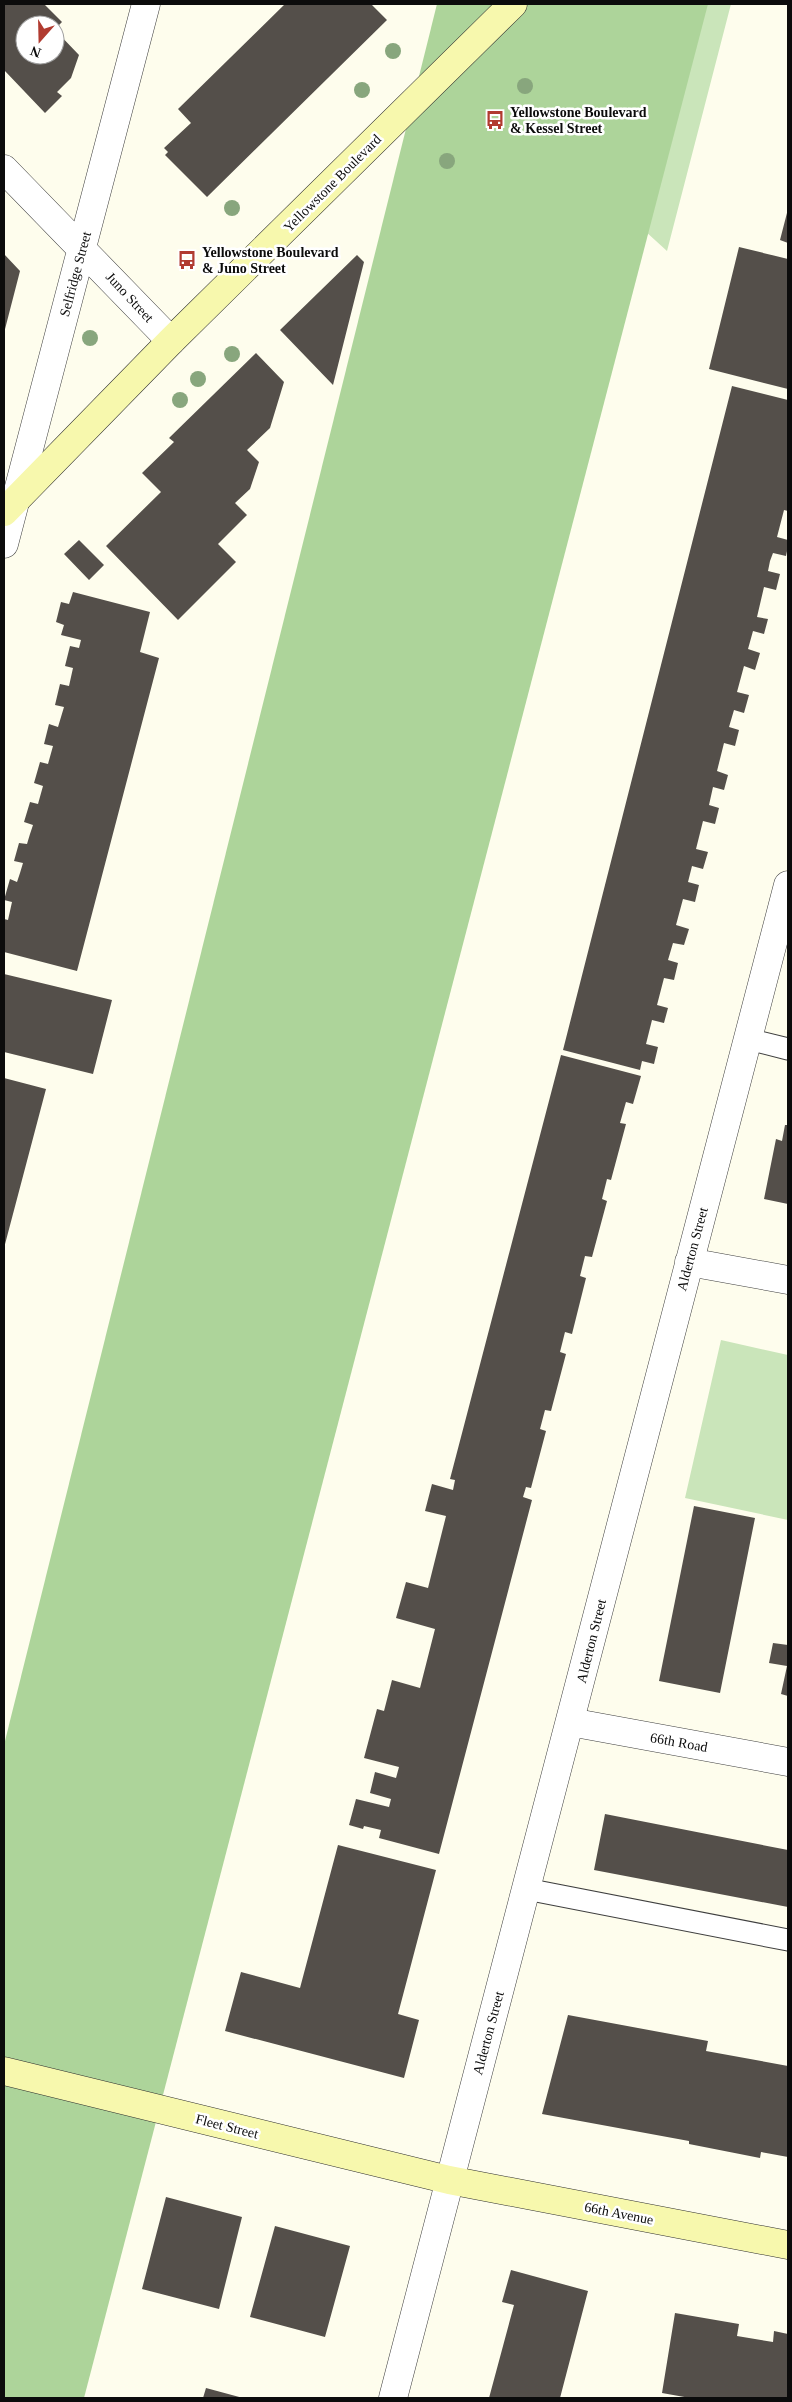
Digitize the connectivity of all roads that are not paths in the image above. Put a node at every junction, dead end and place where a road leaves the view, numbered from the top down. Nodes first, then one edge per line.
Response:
1 (141, 5) edge
2 (506, 6) edge
3 (4, 169) edge
4 (82, 248) junction
5 (171, 341) junction
6 (9, 506) edge
7 (4, 544) edge
8 (788, 885) edge
9 (748, 1039) junction
10 (788, 1049) edge
11 (689, 1262) junction
12 (788, 1280) edge
13 (570, 1722) junction
14 (788, 1762) edge
15 (526, 1890) junction
16 (788, 1940) edge
17 (4, 2071) edge
18 (450, 2180) junction
19 (788, 2245) edge
20 (393, 2398) edge

1 - 4 street, Selfridge Street
2 - 5 street, Yellowstone Boulevard
3 - 4 street, Juno Street
4 - 5 street, Juno Street
4 - 6 street, Selfridge Street
5 - 6 street, Yellowstone Boulevard
6 - 7 street, Selfridge Street
8 - 9 street, Alderton Street
9 - 10 lane
9 - 11 street, Alderton Street
11 - 12 street
11 - 13 street, Alderton Street
13 - 14 street, 66th Road
13 - 15 street, Alderton Street
15 - 16 lane
15 - 18 street, Alderton Street
17 - 18 street, Fleet Street
18 - 19 street, 66th Avenue
18 - 20 street, Alderton Street

